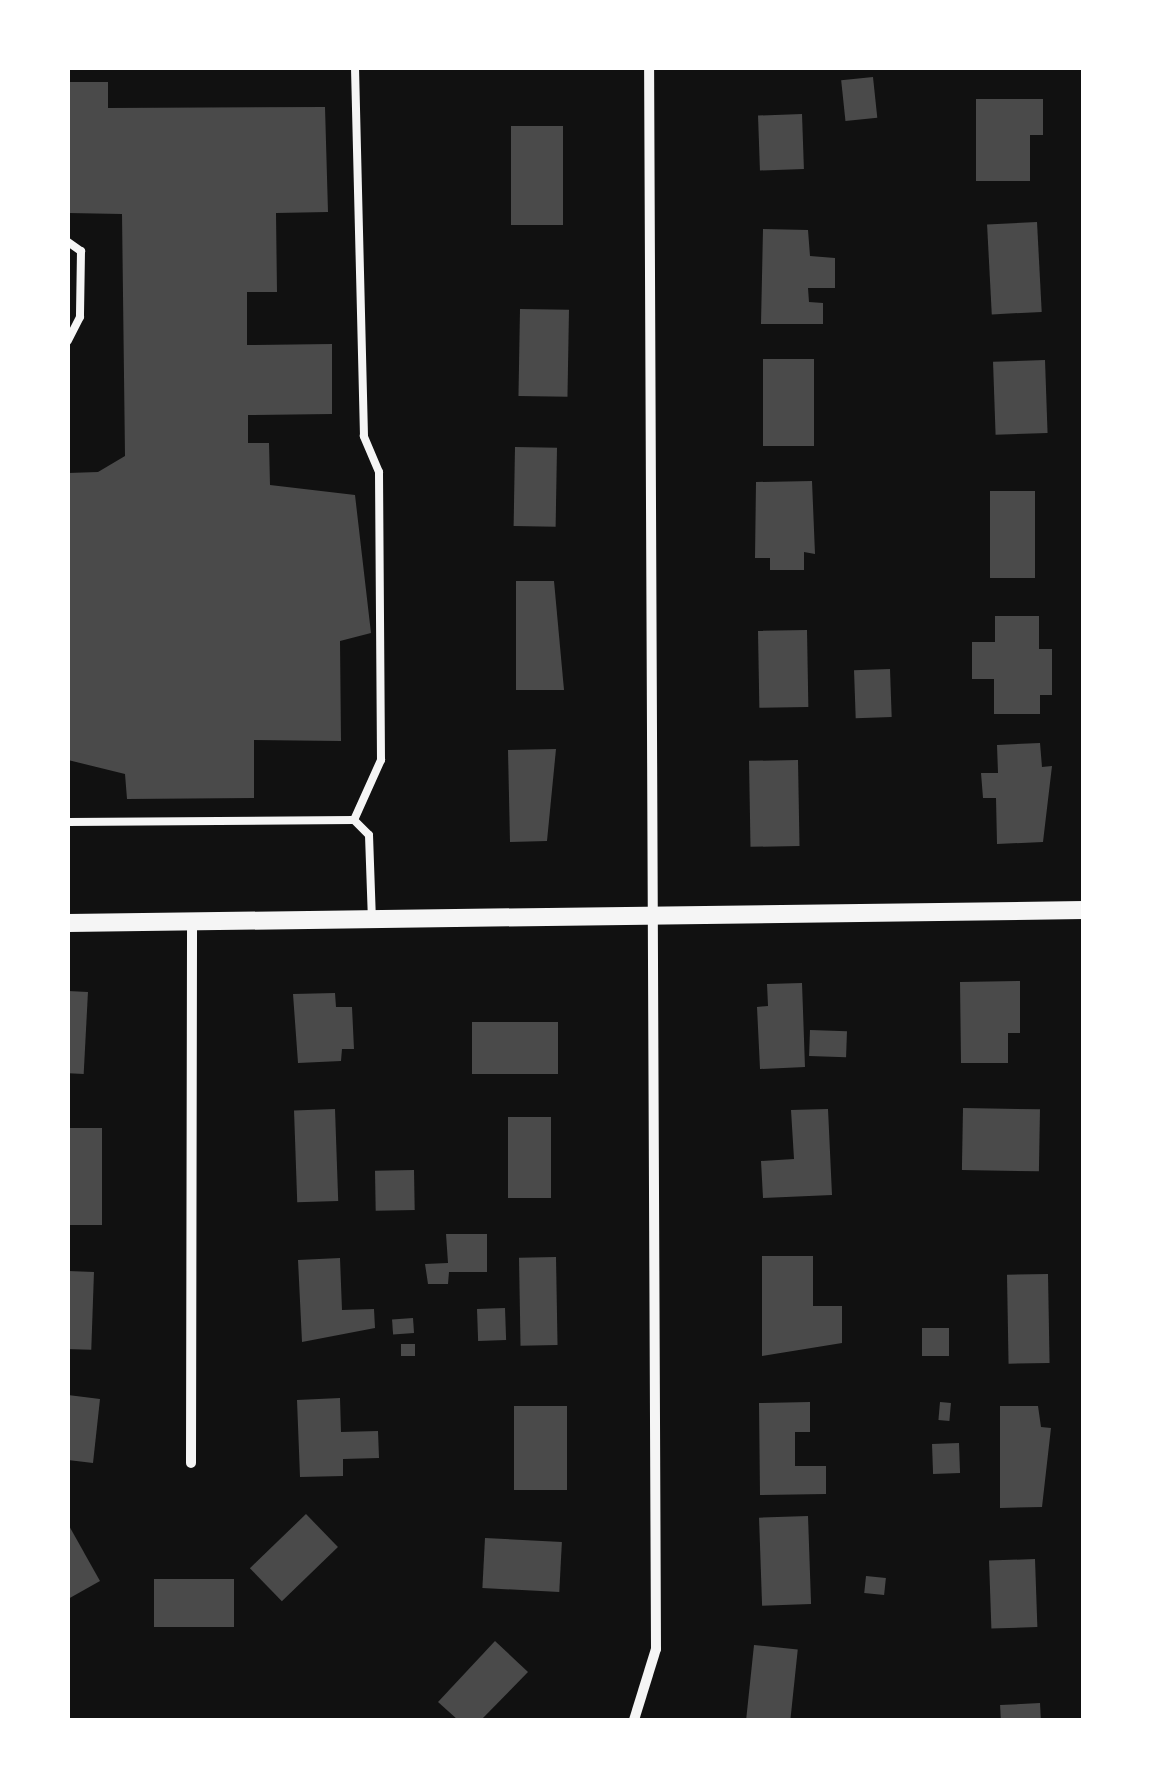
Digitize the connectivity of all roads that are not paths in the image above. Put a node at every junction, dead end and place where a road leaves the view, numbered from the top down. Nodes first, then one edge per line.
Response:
1 (354, 68) edge
2 (649, 68) edge
3 (68, 242) edge
4 (68, 341) edge
5 (354, 820) junction
6 (68, 822) edge
7 (1084, 910) edge
8 (653, 913) junction
9 (372, 919) junction
10 (192, 922) junction
11 (68, 923) edge
12 (191, 1463) dead end
13 (634, 1720) edge

1 - 5 lane
2 - 8 street
3 - 4 lane
5 - 6 lane
5 - 9 lane
7 - 8 street
8 - 9 street
8 - 13 street
9 - 10 street
10 - 11 street
10 - 12 street

